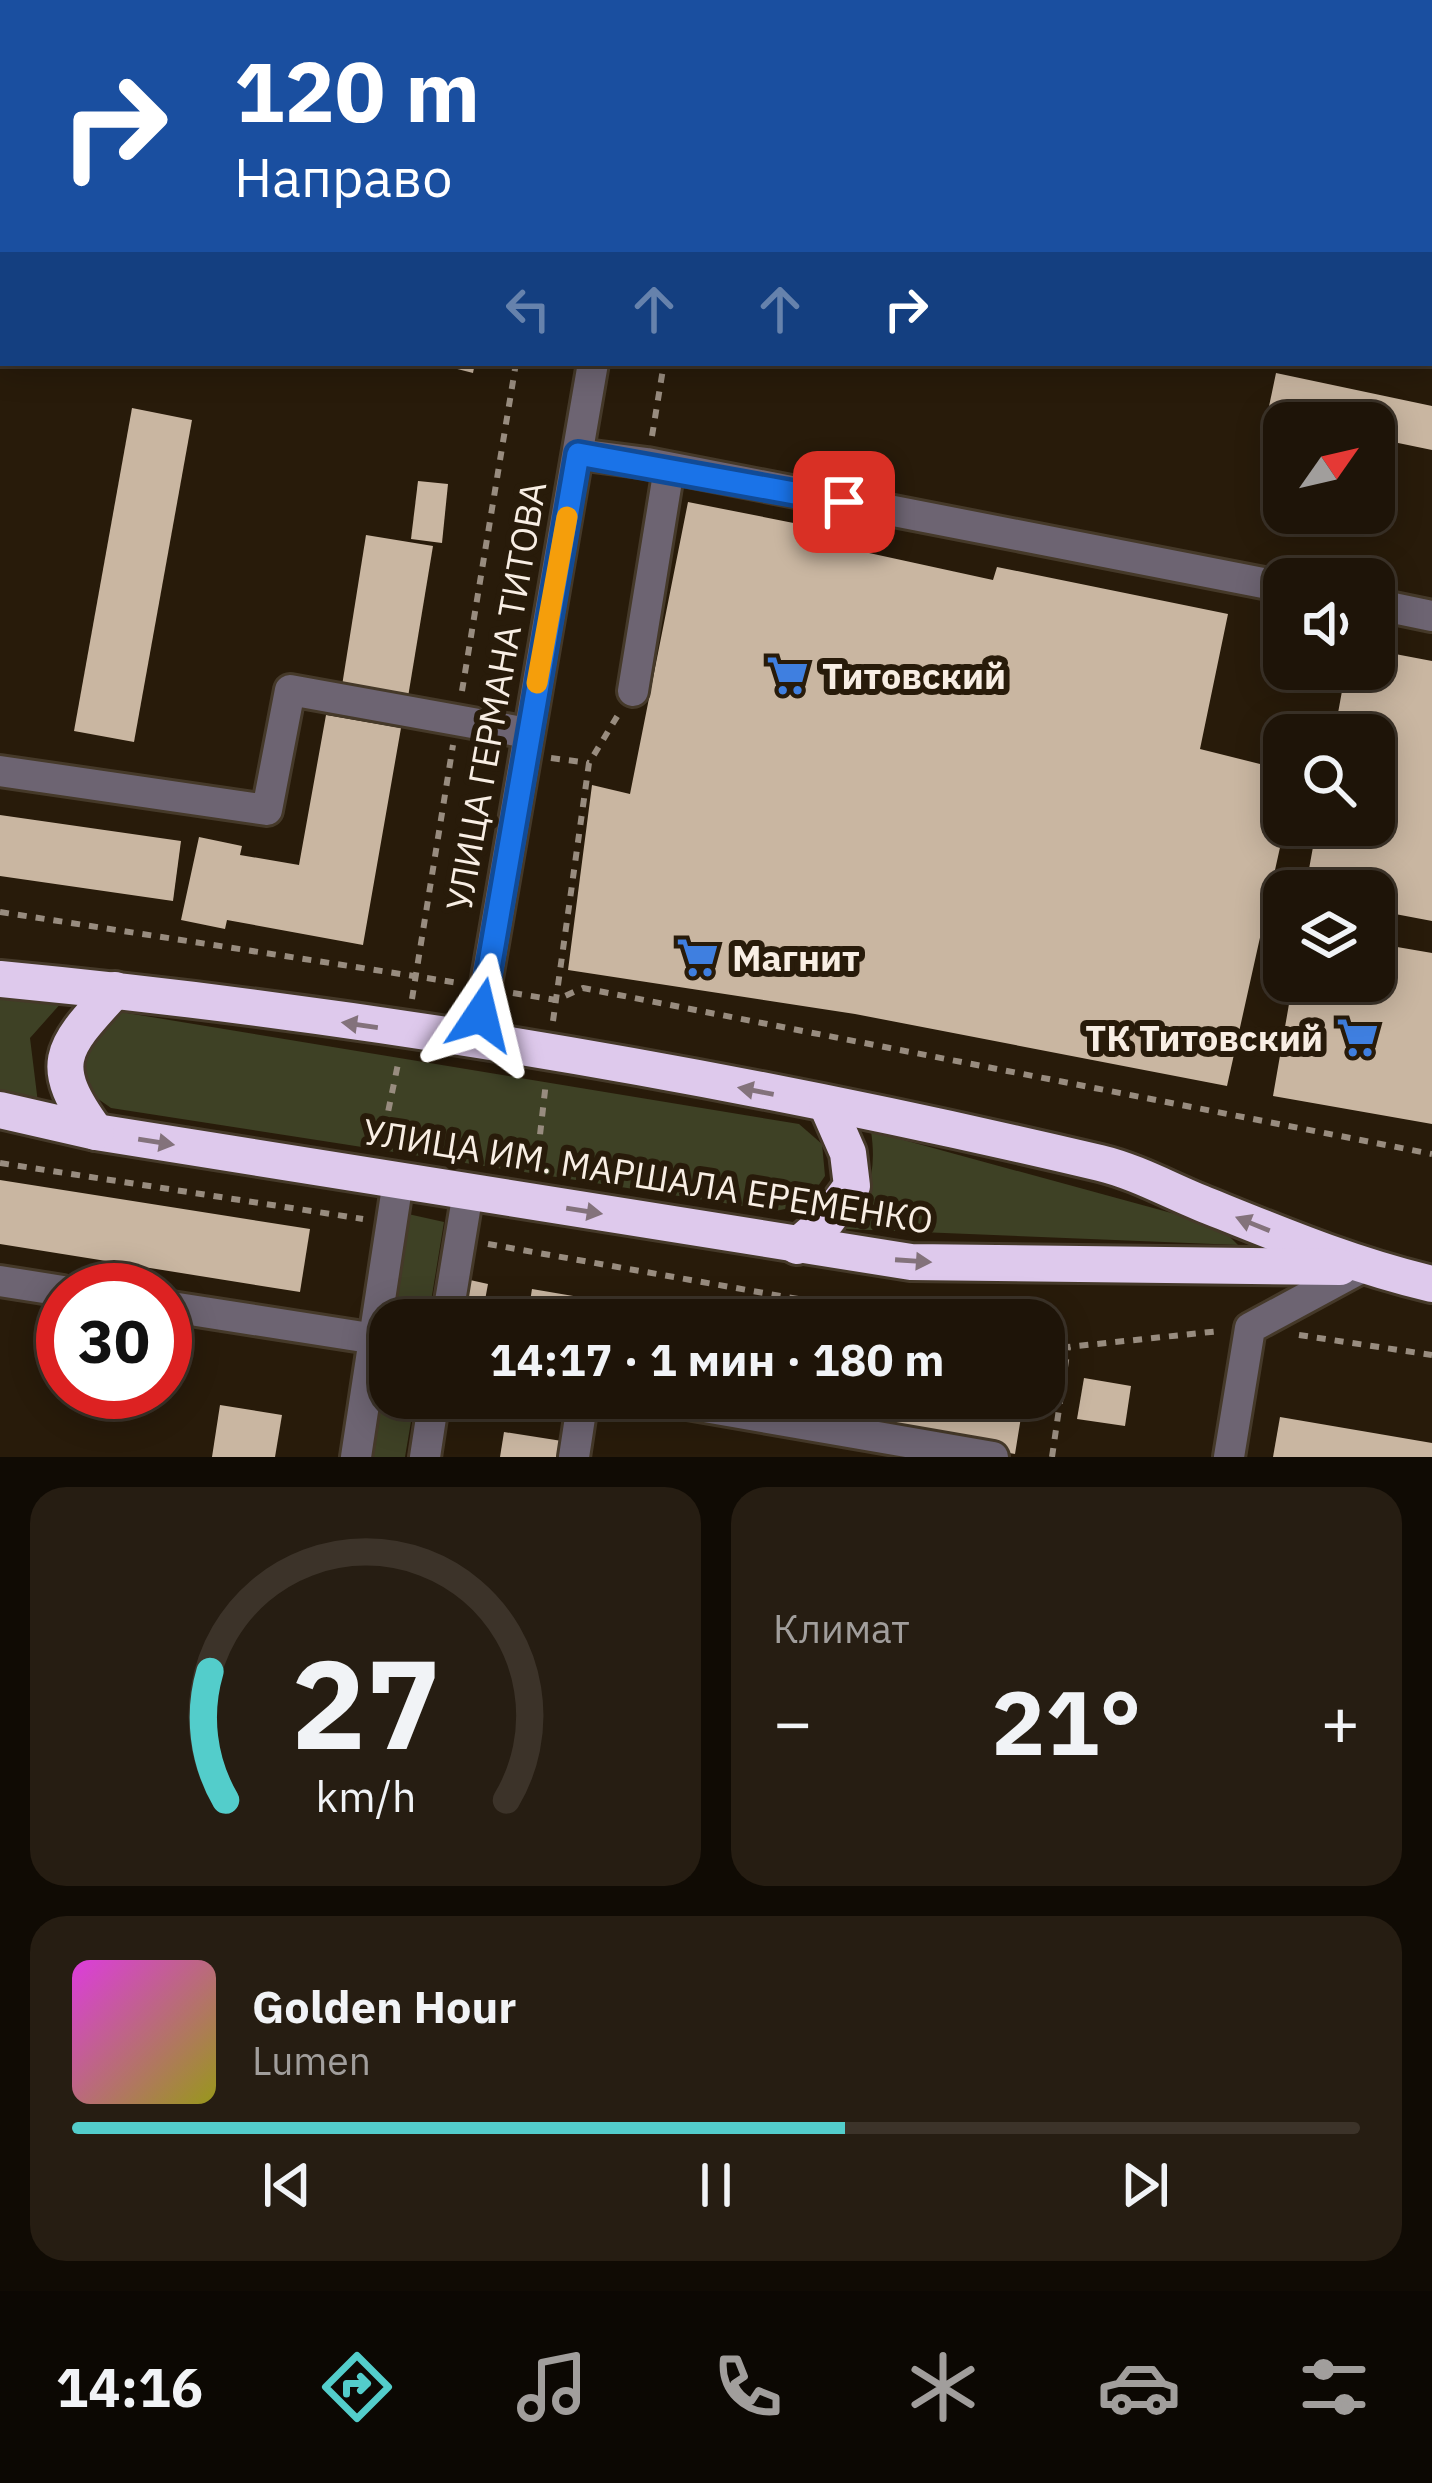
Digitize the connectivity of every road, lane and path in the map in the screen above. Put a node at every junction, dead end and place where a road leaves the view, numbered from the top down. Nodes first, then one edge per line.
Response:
1 (515, 366) edge
2 (593, 366) edge
3 (664, 366) edge
4 (507, 414) dead end
5 (578, 454) junction
6 (658, 465) junction
7 (1263, 583) edge
8 (1395, 608) edge
9 (1432, 616) edge
10 (633, 691) joint
11 (529, 734) junction
12 (0, 771) edge
13 (0, 911) edge
14 (416, 976) junction
15 (0, 979) edge
16 (486, 988) junction
17 (115, 990) junction
18 (556, 1000) junction
19 (405, 1032) junction
20 (476, 1042) junction
21 (550, 1054) junction
22 (827, 1105) junction
23 (0, 1110) edge
24 (95, 1132) junction
25 (1432, 1154) edge
26 (0, 1163) edge
27 (386, 1179) junction
28 (468, 1192) junction
29 (532, 1203) junction
30 (378, 1222) junction
31 (460, 1239) junction
32 (796, 1246) junction
33 (524, 1251) junction
34 (1361, 1268) junction
35 (0, 1281) edge
36 (1432, 1284) edge
37 (36, 1287) edge
38 (377, 1299) edge
39 (450, 1299) edge
40 (774, 1299) edge
41 (192, 1310) edge
42 (1250, 1328) junction
43 (369, 1339) edge
44 (1065, 1346) edge
45 (1068, 1347) junction
46 (1432, 1355) edge
47 (369, 1381) edge
48 (430, 1419) edge
49 (580, 1419) edge
50 (737, 1419) edge
51 (842, 1445) edge
52 (356, 1457) edge
53 (424, 1457) edge
54 (574, 1457) edge
55 (994, 1457) edge
56 (1052, 1457) edge
57 (1229, 1457) edge

1 - 4 path
2 - 5 street, УЛИЦА ГЕРМАНА ТИТОВА
3 - 6 path
5 - 6 street
5 - 11 street, УЛИЦА ГЕРМАНА ТИТОВА
6 - 7 street
6 - 10 street
8 - 9 street
10 - 18 path
11 - 12 street
11 - 16 street, УЛИЦА ГЕРМАНА ТИТОВА
13 - 14 path
14 - 16 path
14 - 19 path
15 - 17 highway, УЛИЦА ИМ. МАРШАЛА ЕРЕМЕНКО
16 - 18 path
16 - 20 street, УЛИЦА ГЕРМАНА ТИТОВА
19 -> 17 highway, УЛИЦА ИМ. МАРШАЛА ЕРЕМЕНКО
17 - 24 highway
18 - 21 path
18 - 25 path
19 - 20 highway, УЛИЦА ИМ. МАРШАЛА ЕРЕМЕНКО
19 - 27 path
20 - 21 highway, УЛИЦА ИМ. МАРШАЛА ЕРЕМЕНКО
22 -> 21 highway, УЛИЦА ИМ. МАРШАЛА ЕРЕМЕНКО
21 - 29 path
22 - 32 highway
34 -> 22 highway, УЛИЦА ИМ. МАРШАЛА ЕРЕМЕНКО
23 - 24 highway, УЛИЦА ИМ. МАРШАЛА ЕРЕМЕНКО
24 -> 27 highway, УЛИЦА ИМ. МАРШАЛА ЕРЕМЕНКО
26 - 30 path
27 - 28 highway, УЛИЦА ИМ. МАРШАЛА ЕРЕМЕНКО
27 - 30 street
27 - 30 path
28 - 29 highway, УЛИЦА ИМ. МАРШАЛА ЕРЕМЕНКО
28 - 31 street
29 -> 32 highway, УЛИЦА ИМ. МАРШАЛА ЕРЕМЕНКО
29 - 33 path
30 - 38 street
31 - 33 path
31 - 39 street
32 -> 34 highway, УЛИЦА ИМ. МАРШАЛА ЕРЕМЕНКО
33 - 40 path
34 - 36 highway, УЛИЦА ИМ. МАРШАЛА ЕРЕМЕНКО
34 - 42 street
35 - 37 street
41 - 43 street
42 - 45 path
42 - 46 path
42 - 57 street
44 - 45 path
45 - 56 path
47 - 52 street
48 - 53 street
49 - 54 street
50 - 51 street
51 - 55 street

